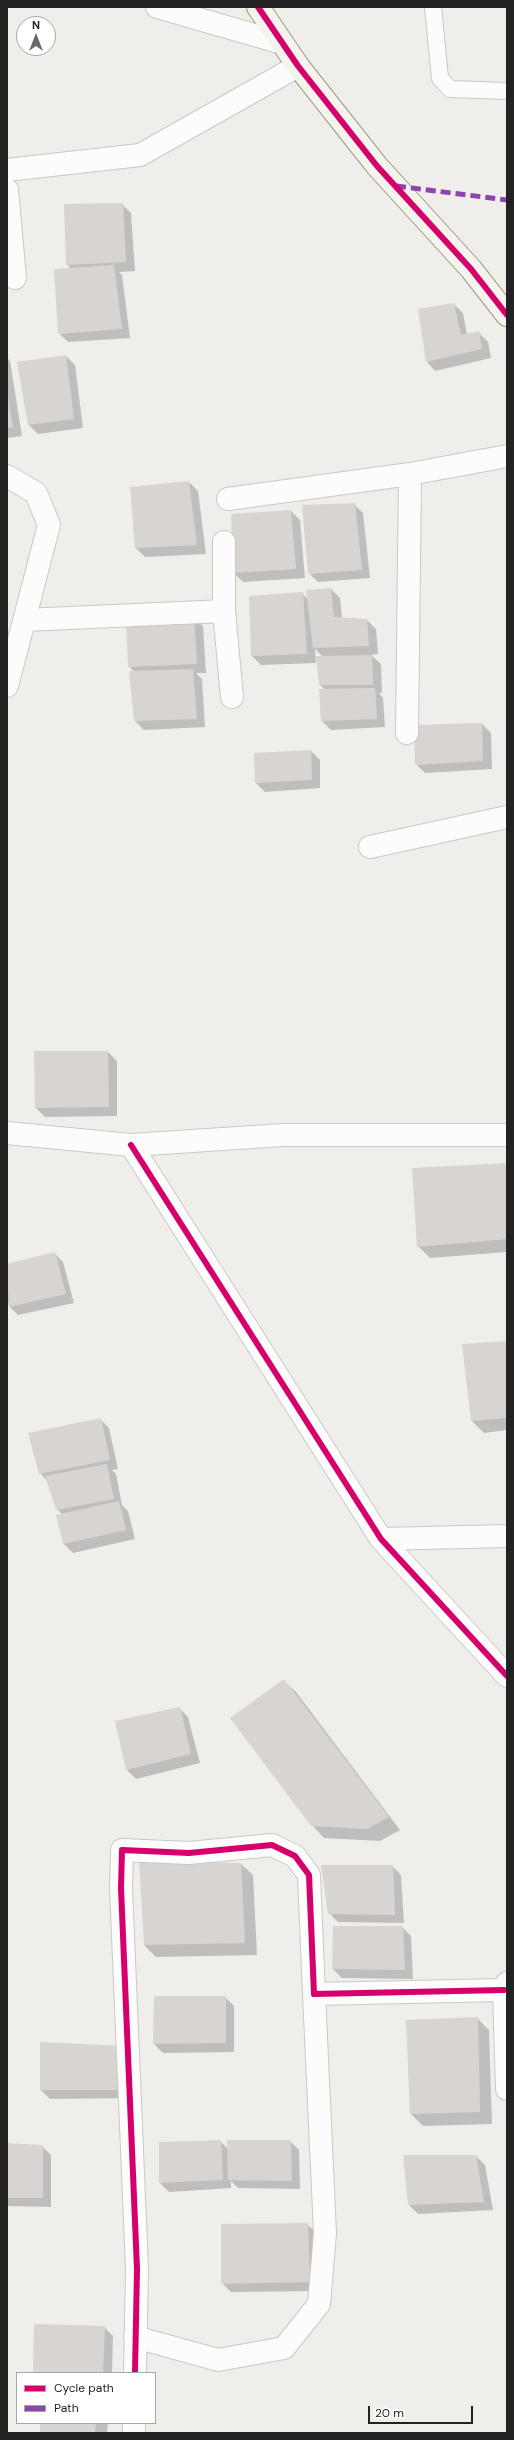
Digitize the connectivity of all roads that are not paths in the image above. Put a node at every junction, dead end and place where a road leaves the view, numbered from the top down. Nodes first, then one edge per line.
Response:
1 (157, 7) edge
2 (258, 7) edge
3 (433, 7) edge
4 (282, 43) junction
5 (298, 66) junction
6 (507, 91) edge
7 (7, 170) edge
8 (7, 190) edge
9 (14, 278) dead end
10 (507, 314) edge
11 (507, 456) edge
12 (410, 474) junction
13 (7, 476) edge
14 (228, 499) dead end
15 (224, 542) dead end
16 (224, 611) junction
17 (25, 620) junction
18 (7, 686) edge
19 (232, 697) dead end
20 (407, 733) dead end
21 (507, 817) edge
22 (370, 847) dead end
23 (7, 1133) edge
24 (507, 1135) edge
25 (131, 1145) junction
26 (507, 1536) edge
27 (381, 1540) junction
28 (507, 1676) edge
29 (506, 1986) edge
30 (314, 1994) junction
31 (507, 2089) edge
32 (135, 2337) junction
33 (135, 2372) edge

1 - 4 street
2 - 4 street
3 - 6 lane
4 - 5 street
5 - 7 street
5 - 10 street
8 - 9 street
11 - 12 street
12 - 14 street
12 - 20 street
13 - 17 street
15 - 16 street
16 - 17 street
16 - 19 street
17 - 18 street
21 - 22 street
23 - 25 street
24 - 25 street
25 - 27 street
26 - 27 street
27 - 28 street
29 - 30 street
29 - 31 street
30 - 32 street
30 - 32 street
32 - 33 street

